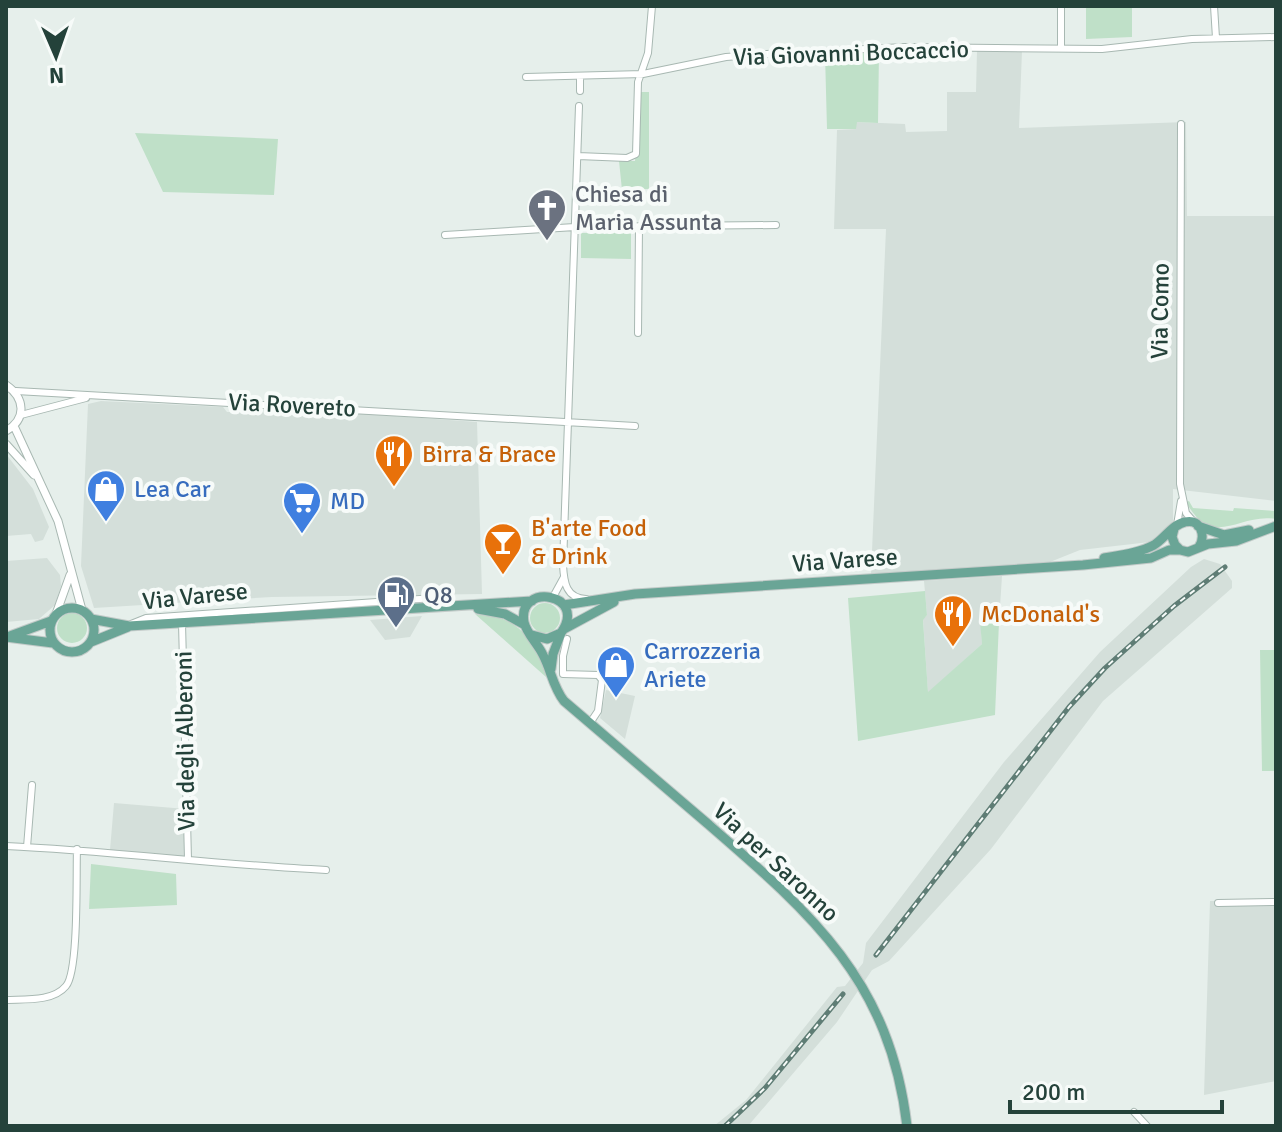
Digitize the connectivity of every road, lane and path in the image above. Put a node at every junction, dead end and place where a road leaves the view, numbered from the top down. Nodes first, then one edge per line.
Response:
1 (652, 6) edge
2 (1061, 6) edge
3 (1214, 6) edge
4 (1276, 37) edge
5 (1216, 38) junction
6 (1061, 48) junction
7 (643, 74) junction
8 (526, 77) dead end
9 (580, 77) junction
10 (580, 91) dead end
11 (579, 106) dead end
12 (1181, 124) dead end
13 (578, 156) junction
14 (776, 225) dead end
15 (575, 227) junction
16 (639, 227) junction
17 (445, 235) dead end
18 (638, 333) dead end
19 (6, 385) edge
20 (16, 391) junction
21 (94, 396) junction
22 (21, 415) junction
23 (568, 421) junction
24 (14, 426) junction
25 (635, 426) dead end
26 (6, 431) edge
27 (6, 444) edge
28 (40, 483) junction
29 (1182, 497) junction
30 (1198, 525) junction
31 (1276, 525) edge
32 (1176, 526) junction
33 (1199, 547) junction
34 (1180, 550) junction
35 (1058, 566) junction
36 (71, 572) junction
37 (564, 577) junction
38 (635, 594) junction
39 (553, 597) junction
40 (605, 599) junction
41 (532, 601) junction
42 (564, 605) junction
43 (455, 606) junction
44 (82, 610) junction
45 (54, 618) junction
46 (91, 619) junction
47 (182, 623) junction
48 (525, 625) junction
49 (129, 626) junction
50 (564, 634) junction
51 (532, 635) junction
52 (7, 637) edge
53 (91, 642) junction
54 (53, 643) junction
55 (551, 672) junction
56 (590, 723) junction
57 (32, 785) dead end
58 (6, 846) edge
59 (27, 847) junction
60 (77, 849) junction
61 (188, 859) junction
62 (326, 870) dead end
63 (1276, 902) edge
64 (1218, 903) dead end
65 (6, 1000) edge
66 (1134, 1112) dead end
67 (907, 1126) edge
68 (1147, 1126) edge

1 - 7 street
2 - 6 street
3 - 5 street
4 - 5 street, Via Giovanni Boccaccio
5 - 6 street, Via Giovanni Boccaccio
6 - 7 street, Via Giovanni Boccaccio
7 - 9 street, Via Giovanni Boccaccio
7 - 13 street
8 - 9 street, Via Giovanni Boccaccio
9 - 10 street
11 - 13 street
12 - 29 street, Via Como
13 - 15 street
14 - 16 street
15 - 16 street
15 - 17 street
15 - 23 street
16 - 18 street
19 - 20 street
20 - 21 street, Via Rovereto
20 - 22 street
21 - 22 street
21 - 23 street, Via Rovereto
22 - 24 street
23 - 25 street, Via Rovereto
23 - 37 street
24 - 26 street
24 - 28 street
27 - 28 street
28 - 36 street
29 - 30 street, Via Como
29 - 32 street, Via Como
30 - 31 main road
30 - 32 main road
30 - 33 main road
31 - 33 main road
32 - 34 main road
32 - 35 main road, Via Varese
33 - 34 main road
34 - 35 main road, Via Varese
35 - 38 main road, Via Varese
36 - 44 street
36 - 45 street
37 - 39 street
37 - 40 street
38 - 40 main road, Via Varese
38 - 50 main road, Via Varese
39 - 41 main road
39 - 42 main road
40 - 42 main road, Via Varese
41 - 43 main road, Via Varese
41 - 48 main road
42 - 50 main road
43 - 47 main road, Via Varese
43 - 48 main road, Via Varese
43 - 49 street, Via Varese
44 - 45 main road
44 - 46 main road
45 - 52 main road
45 - 54 main road
46 - 49 main road, Via Varese
46 - 53 main road
47 - 49 main road, Via Varese
47 - 61 street, Via degli Alberoni
48 - 51 main road
49 - 53 main road, Via Varese
50 - 51 main road
50 - 55 main road
50 - 56 street
51 - 55 main road, Via per Saronno
52 - 54 main road
53 - 54 main road
55 - 56 main road, Via per Saronno
56 - 67 main road, Via per Saronno
57 - 59 street
58 - 59 street
59 - 60 street
60 - 61 street
60 - 65 street
61 - 62 street
63 - 64 street
66 - 68 street

